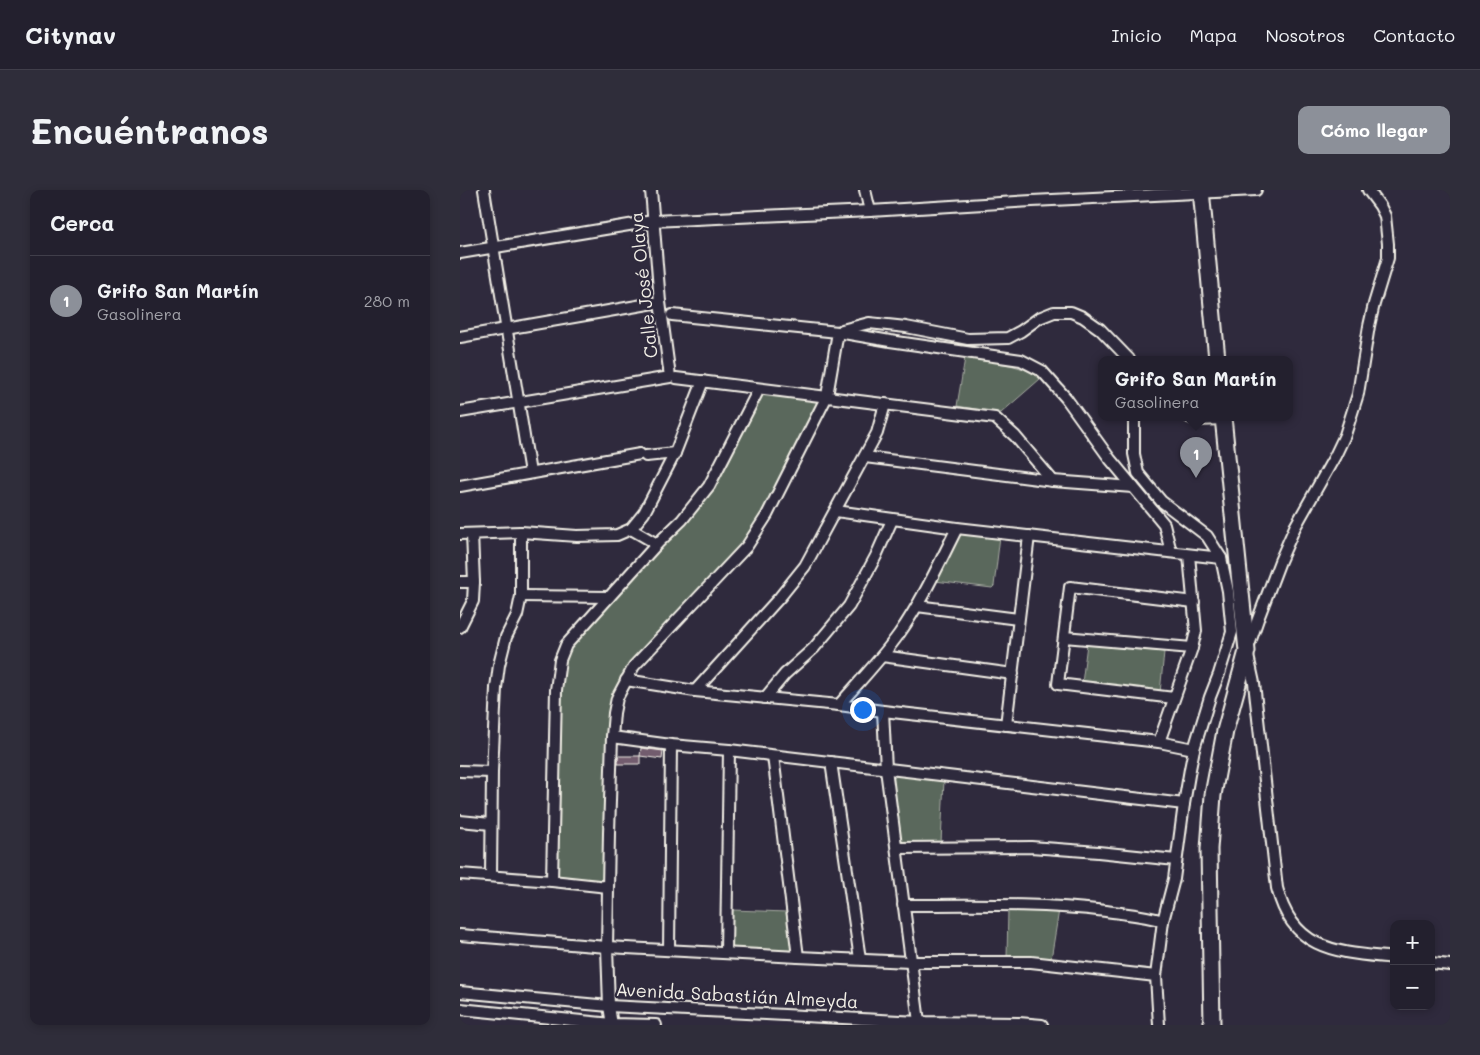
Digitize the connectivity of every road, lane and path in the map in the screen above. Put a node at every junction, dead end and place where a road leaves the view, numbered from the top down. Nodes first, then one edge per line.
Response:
1 (484, 190) edge
2 (651, 190) edge
3 (865, 190) edge
4 (1256, 190) edge
5 (1368, 190) edge
6 (1202, 191) edge
7 (1030, 195) edge
8 (870, 211) junction
9 (652, 221) junction
10 (492, 247) junction
11 (460, 253) edge
12 (660, 302) junction
13 (672, 315) dead end
14 (506, 329) junction
15 (838, 332) junction
16 (460, 336) edge
17 (1127, 356) edge
18 (1217, 356) edge
19 (673, 377) junction
20 (703, 380) junction
21 (759, 389) junction
22 (828, 396) junction
23 (518, 402) junction
24 (884, 404) junction
25 (460, 412) edge
26 (1134, 421) edge
27 (1223, 421) edge
28 (675, 453) junction
29 (865, 457) junction
30 (1038, 462) junction
31 (530, 473) junction
32 (1027, 478) junction
33 (1053, 481) junction
34 (460, 486) edge
35 (1133, 487) junction
36 (836, 511) junction
37 (892, 520) junction
38 (631, 528) junction
39 (957, 528) junction
40 (520, 532) junction
41 (460, 534) edge
42 (472, 534) junction
43 (1028, 536) junction
44 (657, 544) junction
45 (1171, 552) junction
46 (1189, 555) junction
47 (1221, 558) junction
48 (460, 582) edge
49 (474, 582) junction
50 (521, 596) junction
51 (609, 597) junction
52 (1194, 602) junction
53 (917, 606) junction
54 (1018, 619) junction
55 (460, 627) edge
56 (1064, 636) junction
57 (1192, 648) junction
58 (1247, 651) junction
59 (882, 656) junction
60 (1012, 674) junction
61 (626, 680) junction
62 (694, 691) junction
63 (765, 698) junction
64 (1174, 698) junction
65 (839, 705) junction
66 (883, 711) junction
67 (1006, 725) junction
68 (612, 737) junction
69 (1159, 742) junction
70 (671, 745) junction
71 (1194, 748) junction
72 (729, 750) junction
73 (773, 756) junction
74 (831, 762) junction
75 (886, 769) junction
76 (460, 770) edge
77 (492, 772) junction
78 (1184, 804) junction
79 (460, 821) edge
80 (491, 824) junction
81 (897, 848) junction
82 (1176, 860) junction
83 (460, 874) edge
84 (491, 876) junction
85 (552, 881) junction
86 (608, 887) junction
87 (903, 905) junction
88 (1163, 921) junction
89 (460, 936) edge
90 (607, 947) junction
91 (669, 950) junction
92 (726, 952) junction
93 (798, 957) junction
94 (1390, 958) edge
95 (860, 960) junction
96 (910, 962) junction
97 (1435, 963) edge
98 (1450, 965) edge
99 (1156, 976) junction
100 (460, 992) edge
101 (609, 1006) junction
102 (460, 1009) edge
103 (918, 1022) junction
104 (612, 1024) edge
105 (946, 1024) edge
106 (957, 1024) edge
107 (656, 1025) edge
108 (1042, 1025) edge
109 (1158, 1025) edge
110 (1212, 1025) edge

1 - 10 street
2 - 9 street, Calle José Olaya
3 - 8 street
4 - 6 street
5 - 58 street
6 - 7 street
6 - 18 main road
7 - 8 street
8 - 9 street
9 - 10 street
9 - 12 street, Calle José Olaya
10 - 11 street
10 - 14 street
12 - 14 street
12 - 19 street, Calle José Olaya
13 - 15 street
14 - 16 street
14 - 23 street
15 - 17 street
15 - 22 street
15 - 35 street
19 - 20 street
19 - 23 street
20 - 21 street
20 - 28 street
21 - 22 street
21 - 44 street
22 - 24 street
22 - 61 street
23 - 25 street
23 - 31 street
24 - 29 street
24 - 30 street
26 - 47 street
27 - 58 main road
28 - 31 street
28 - 38 street
29 - 32 street
29 - 36 street
30 - 32 street
30 - 33 street
31 - 34 street
32 - 33 street
33 - 35 street
35 - 45 street
36 - 37 street
36 - 62 street
37 - 39 street
37 - 63 street
38 - 40 street
38 - 44 street
39 - 43 street
39 - 53 street
40 - 42 street
40 - 50 street
41 - 42 street
42 - 49 street
43 - 45 street
43 - 54 street
44 - 51 street
45 - 46 street
46 - 47 street
46 - 52 street
47 - 71 street
48 - 49 street
49 - 55 street
50 - 51 street
50 - 77 street
51 - 85 street
52 - 56 street
52 - 57 street
53 - 54 street
53 - 59 street
54 - 60 street
56 - 57 street
56 - 64 street
57 - 64 street
58 - 94 street
58 - 110 main road
59 - 60 street
59 - 65 street
60 - 67 street
61 - 62 street
61 - 68 street
62 - 63 street
63 - 65 street
64 - 69 street
65 - 66 street
66 - 67 street
66 - 75 street
67 - 69 street
68 - 70 street
68 - 86 street
69 - 71 street
70 - 72 street
70 - 91 street
71 - 78 street
72 - 73 street
72 - 92 street
73 - 74 street
73 - 93 street
74 - 75 street
74 - 95 street
75 - 78 street
75 - 81 street
76 - 77 street
77 - 80 street
78 - 82 street
79 - 80 street
80 - 84 street
81 - 82 street
81 - 87 street
82 - 88 street
83 - 84 street
84 - 85 street
85 - 86 street
86 - 90 street
87 - 88 street
87 - 96 street
88 - 99 street
89 - 90 street
90 - 91 street
90 - 101 street
91 - 92 street
92 - 93 street
93 - 95 street
95 - 96 street
96 - 99 street
96 - 103 street
97 - 98 street
99 - 109 street
100 - 101 street, Avenida Sabastián Almeyda
101 - 103 street, Avenida Sabastián Almeyda
101 - 104 street
102 - 104 street, Avenida Sabastián Almeyda
103 - 105 street, Avenida Sabastián Almeyda
104 - 107 street, Avenida Sabastián Almeyda
105 - 106 street, Avenida Sabastián Almeyda
106 - 108 street, Avenida Sabastián Almeyda

